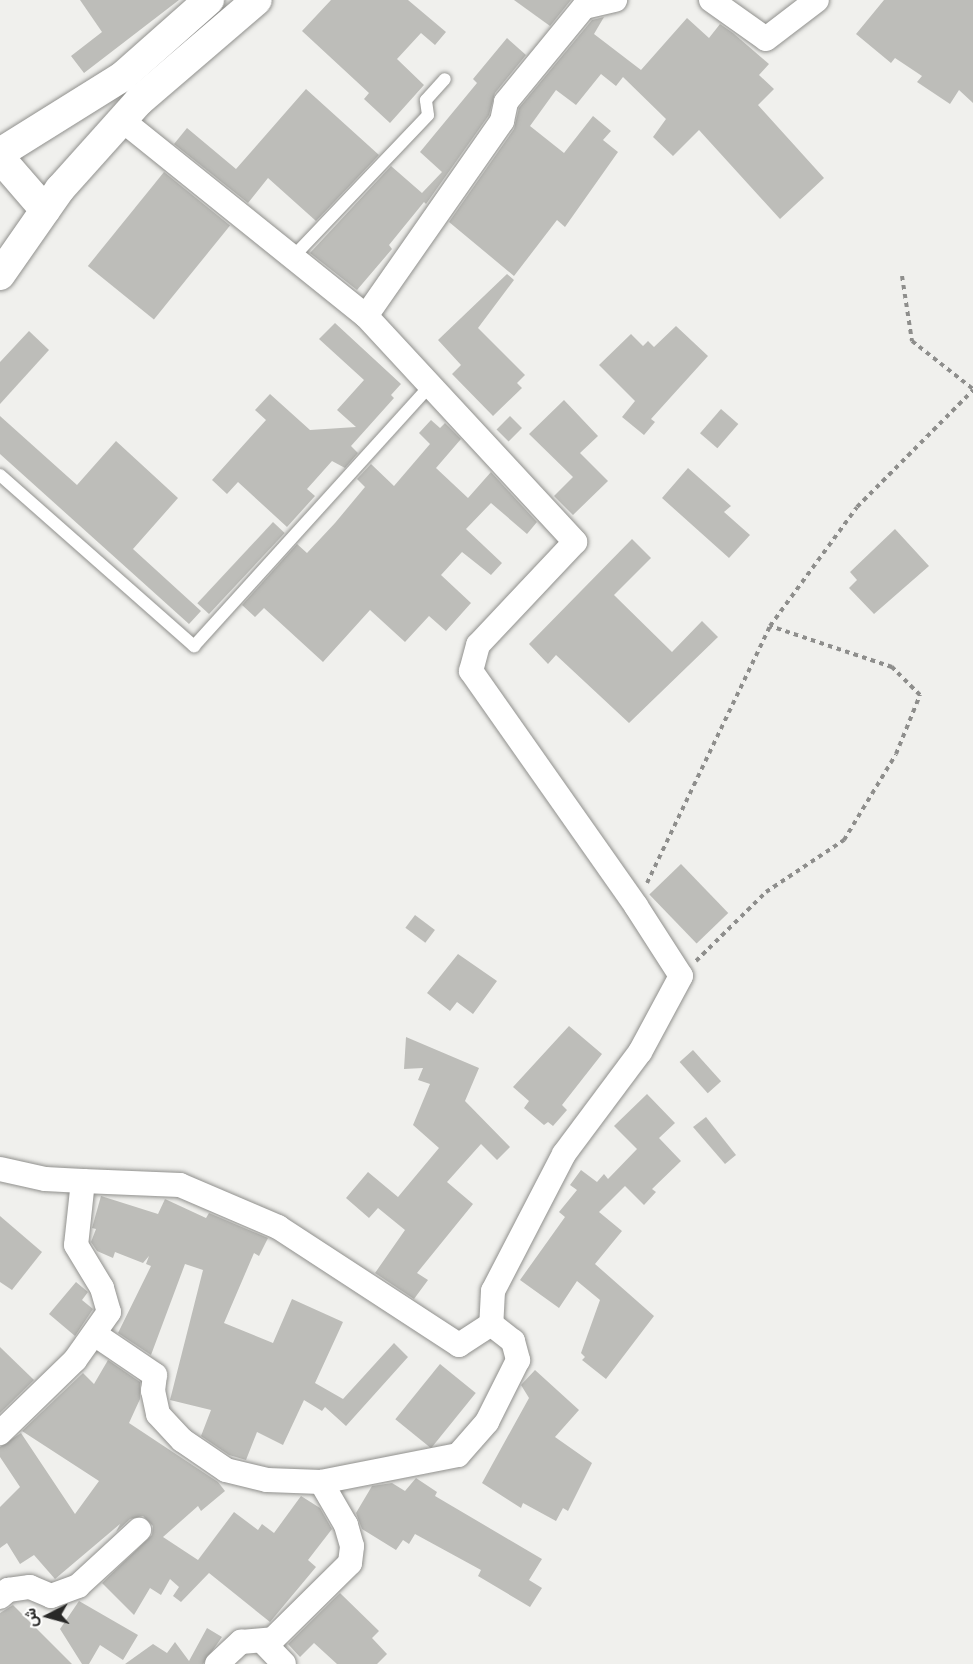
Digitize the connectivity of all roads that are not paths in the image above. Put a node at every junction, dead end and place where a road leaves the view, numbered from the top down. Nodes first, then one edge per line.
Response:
1 (209, 0) edge
2 (257, 0) edge
3 (615, 0) edge
4 (711, 0) edge
5 (817, 0) edge
6 (147, 55) junction
7 (167, 76) junction
8 (445, 79) dead end
9 (122, 120) junction
10 (0, 153) edge
11 (0, 158) edge
12 (45, 210) junction
13 (292, 258) junction
14 (0, 274) edge
15 (366, 316) junction
16 (430, 386) junction
17 (0, 475) edge
18 (0, 1169) edge
19 (83, 1181) junction
20 (491, 1324) junction
21 (96, 1335) junction
22 (0, 1433) edge
23 (321, 1482) junction
24 (139, 1530) dead end
25 (0, 1597) edge
26 (263, 1642) junction
27 (217, 1664) edge
28 (285, 1664) edge

1 - 6 street
2 - 7 street
3 - 15 street
4 - 5 street
6 - 7 street
6 - 10 street
7 - 9 street
8 - 13 lane
9 - 12 street
9 - 13 street
11 - 12 street
12 - 14 street
13 - 15 street
15 - 16 street
16 - 17 lane
16 - 20 street
18 - 19 street
19 - 20 street
19 - 21 street
20 - 23 street
21 - 22 street
21 - 23 street
23 - 26 street
24 - 25 street
26 - 27 street
26 - 28 street

